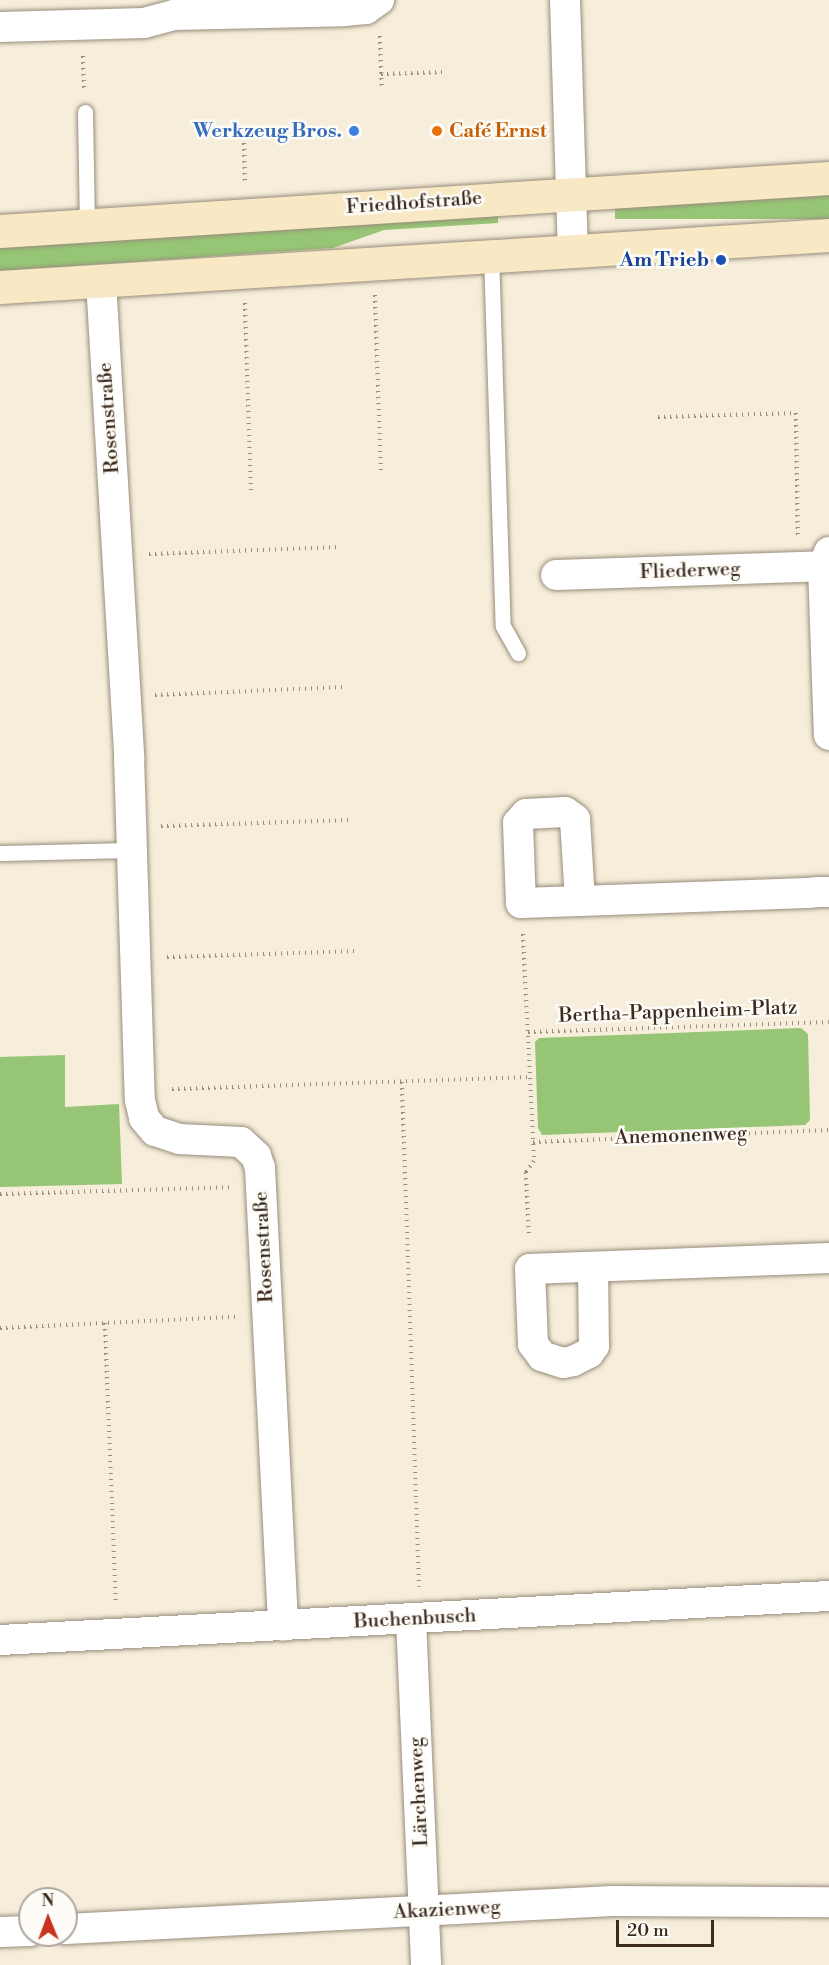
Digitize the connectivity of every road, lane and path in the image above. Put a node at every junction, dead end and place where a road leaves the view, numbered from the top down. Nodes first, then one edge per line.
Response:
1 (565, 0) edge
2 (379, 1) edge
3 (0, 27) edge
4 (442, 72) dead end
5 (382, 90) dead end
6 (85, 112) dead end
7 (244, 136) dead end
8 (829, 178) edge
9 (245, 182) dead end
10 (571, 193) junction
11 (87, 226) junction
12 (0, 231) edge
13 (829, 235) edge
14 (573, 250) junction
15 (491, 254) junction
16 (101, 280) junction
17 (0, 287) edge
18 (375, 294) dead end
19 (244, 302) dead end
20 (658, 417) dead end
21 (381, 476) dead end
22 (251, 494) dead end
23 (340, 547) dead end
24 (118, 555) junction
25 (817, 562) edge
26 (556, 575) dead end
27 (828, 639) edge
28 (518, 653) dead end
29 (346, 687) dead end
30 (126, 695) junction
31 (829, 735) edge
32 (352, 820) dead end
33 (132, 839) junction
34 (0, 853) edge
35 (829, 892) edge
36 (580, 901) junction
37 (521, 903) junction
38 (358, 951) dead end
39 (135, 958) junction
40 (829, 1022) edge
41 (528, 1032) junction
42 (531, 1077) junction
43 (402, 1082) junction
44 (168, 1089) dead end
45 (829, 1130) edge
46 (533, 1142) junction
47 (234, 1187) dead end
48 (1, 1194) edge
49 (829, 1258) edge
50 (593, 1267) junction
51 (530, 1269) junction
52 (268, 1315) junction
53 (105, 1323) junction
54 (0, 1328) edge
55 (829, 1596) edge
56 (415, 1610) junction
57 (117, 1614) dead end
58 (283, 1625) junction
59 (0, 1640) edge
60 (829, 1902) edge
61 (425, 1912) junction
62 (78, 1928) edge
63 (18, 1931) edge
64 (0, 1932) edge
65 (426, 1965) edge

1 - 10 street
2 - 3 street
4 - 5 path
6 - 11 lane
7 - 9 path
8 - 10 main road, Friedhofstraße
10 - 11 main road, Friedhofstraße
10 - 14 street
11 - 12 main road, Friedhofstraße
13 - 14 main road
14 - 15 main road
15 - 16 main road
15 - 28 lane
16 - 17 main road
16 - 24 street, Rosenstraße
18 - 21 path
19 - 22 path
20 - 25 path
23 - 24 path
24 - 30 street, Rosenstraße
25 - 26 street, Fliederweg
25 - 27 street
27 - 31 street
29 - 30 path
30 - 33 street, Rosenstraße
32 - 33 path
33 - 34 lane
33 - 39 street, Rosenstraße
35 - 36 street
36 - 37 street
36 - 37 street
37 - 41 path
38 - 39 path
39 - 52 street, Rosenstraße
40 - 41 path, Bertha-Pappenheim-Platz
41 - 42 path
42 - 43 path
42 - 46 path
43 - 44 path
43 - 56 path, Buchenbusch
45 - 46 path, Anemonenweg
46 - 51 path
47 - 48 path, Rosenstraße
49 - 50 street
50 - 51 street
50 - 51 street
52 - 53 path
52 - 58 street, Rosenstraße
53 - 54 path
53 - 57 path
55 - 56 street, Buchenbusch
56 - 58 street, Buchenbusch
56 - 61 street, Lärchenweg
58 - 59 street, Buchenbusch
60 - 61 street, Akazienweg
61 - 62 street, Akazienweg
61 - 65 street, Lärchenweg
63 - 64 street

